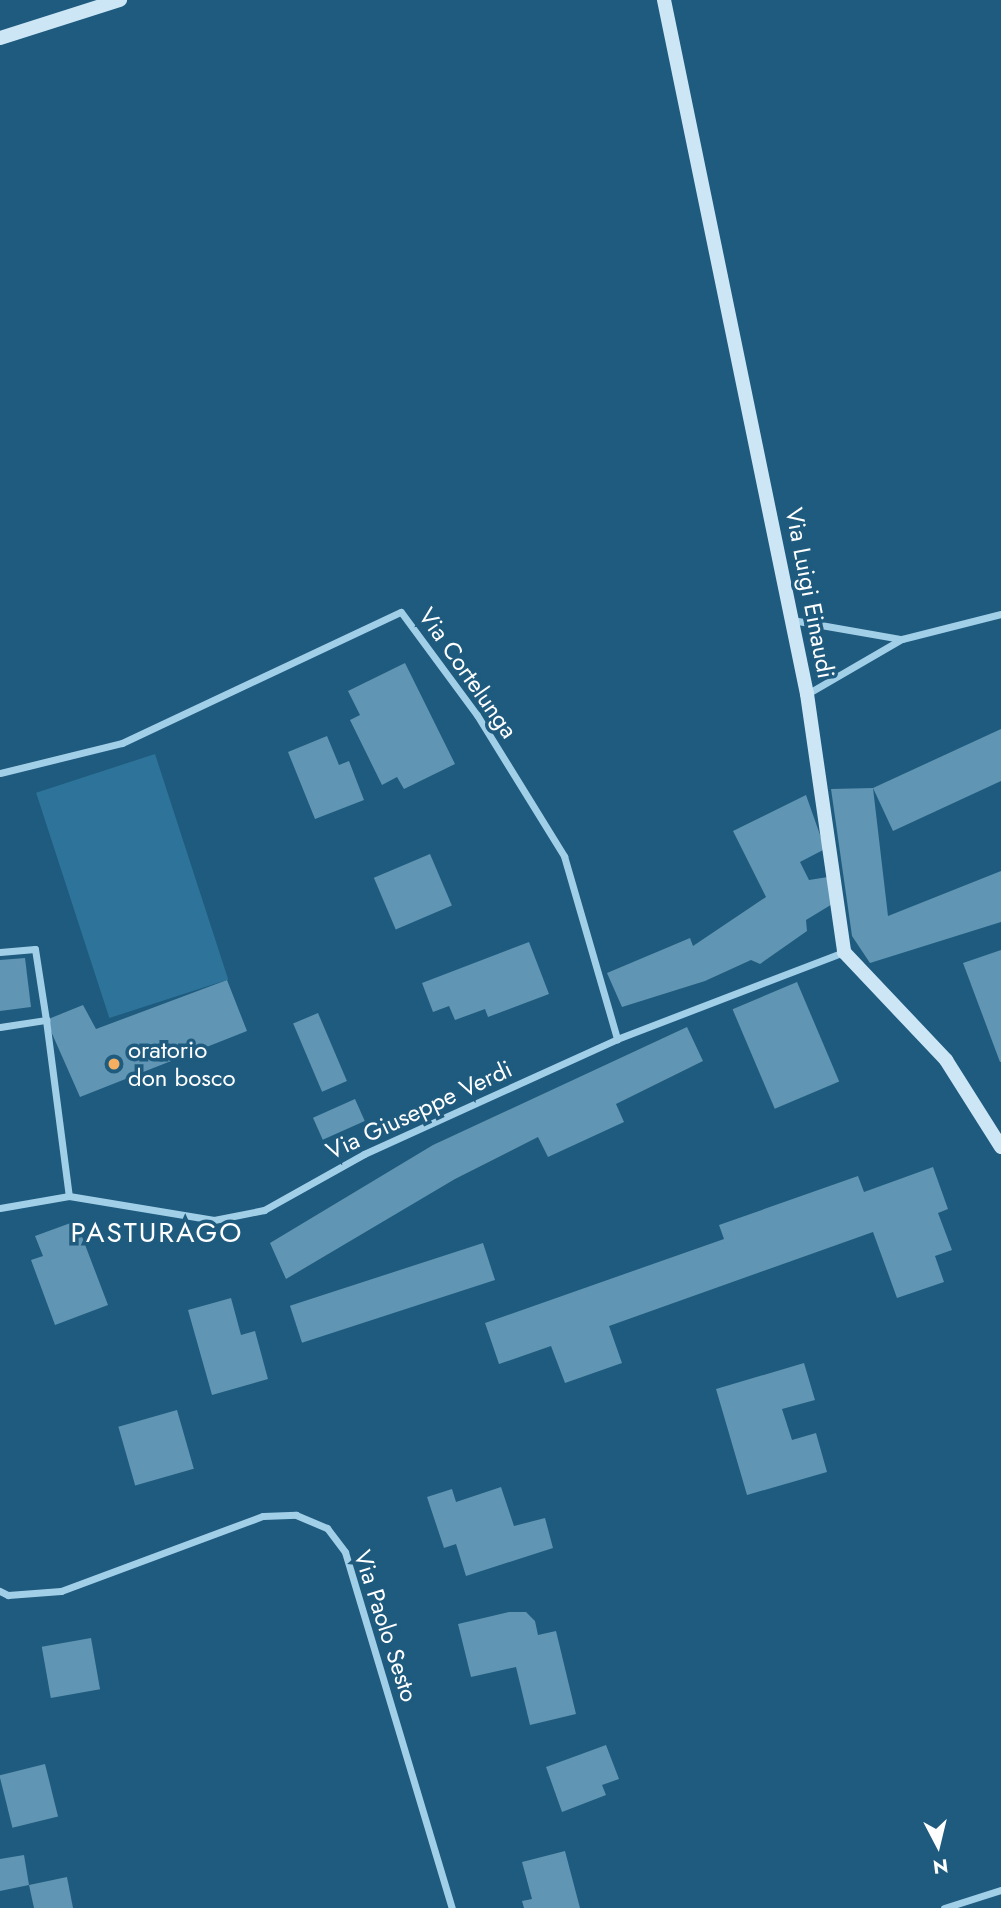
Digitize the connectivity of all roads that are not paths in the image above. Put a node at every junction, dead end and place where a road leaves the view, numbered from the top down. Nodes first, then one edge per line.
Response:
1 (120, 0) edge
2 (664, 0) edge
3 (0, 38) edge
4 (1001, 614) edge
5 (792, 620) junction
6 (902, 639) junction
7 (807, 694) junction
8 (0, 773) edge
9 (0, 952) edge
10 (844, 953) junction
11 (46, 1020) junction
12 (0, 1027) edge
13 (617, 1039) junction
14 (1001, 1147) edge
15 (69, 1196) junction
16 (0, 1208) edge
17 (0, 1591) edge
18 (1001, 1890) edge
19 (452, 1908) edge
20 (944, 1908) edge

1 - 3 street
2 - 5 street, Via Luigi Einaudi
4 - 6 street
5 - 6 street
5 - 7 street, Via Luigi Einaudi
6 - 7 street
7 - 10 street, Via Luigi Einaudi
8 - 13 street, Via Cortelunga
9 - 11 street
10 - 13 street, Via Giuseppe Verdi
10 - 14 street
11 - 12 street
11 - 15 street
13 - 15 street, Via Giuseppe Verdi
15 - 16 street, Via Giuseppe Verdi
17 - 19 street, Via Paolo Sesto
18 - 20 street

